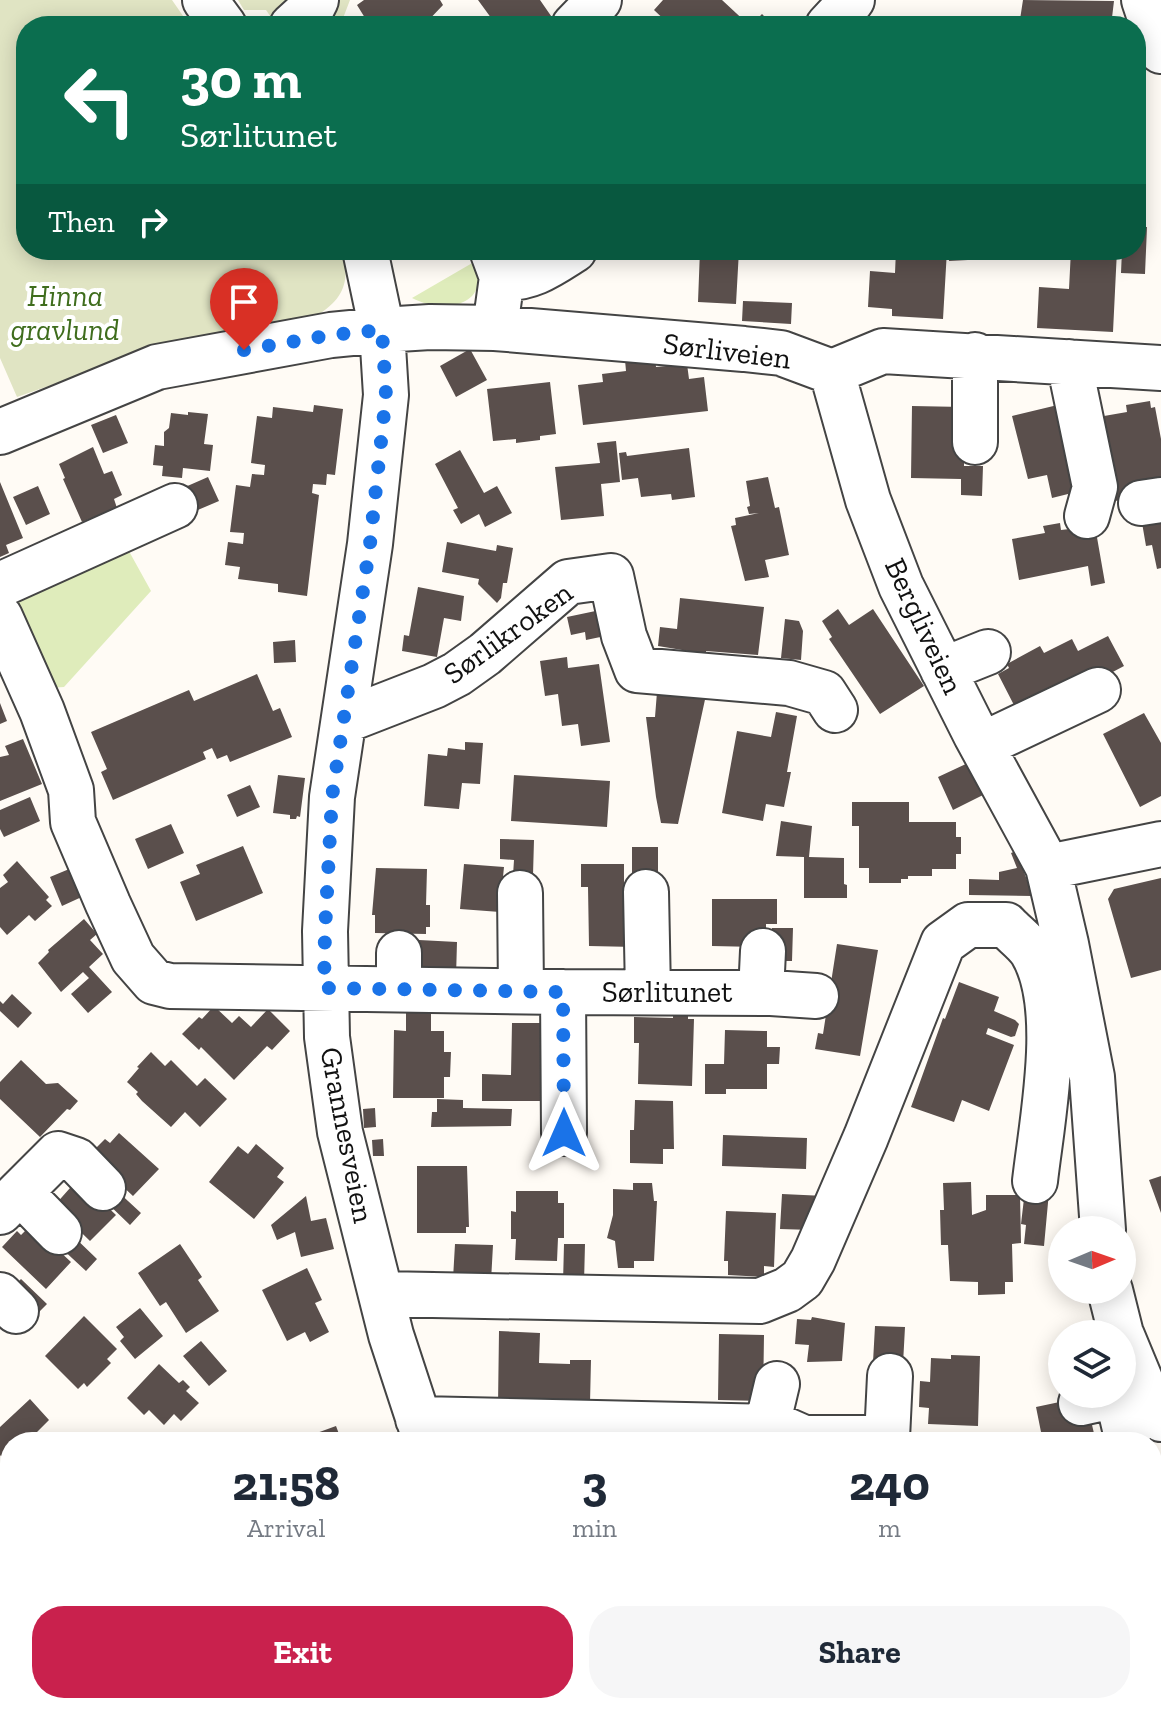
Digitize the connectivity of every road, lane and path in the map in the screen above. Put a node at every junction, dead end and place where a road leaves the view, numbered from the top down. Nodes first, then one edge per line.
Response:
1 (316, 0) edge
2 (599, 0) edge
3 (852, 0) edge
4 (1144, 0) edge
5 (303, 16) edge
6 (584, 16) edge
7 (837, 16) edge
8 (1152, 51) edge
9 (367, 260) edge
10 (558, 260) edge
11 (497, 264) edge
12 (495, 328) junction
13 (382, 330) junction
14 (975, 355) junction
15 (1069, 362) junction
16 (1161, 368) edge
17 (832, 372) junction
18 (0, 432) edge
19 (975, 442) dead end
20 (1088, 488) dead end
21 (162, 513) dead end
22 (0, 585) edge
23 (0, 617) edge
24 (988, 652) dead end
25 (943, 670) junction
26 (1098, 690) dead end
27 (835, 710) dead end
28 (344, 721) junction
29 (982, 745) junction
30 (1161, 844) edge
31 (1048, 867) junction
32 (646, 892) dead end
33 (520, 893) dead end
34 (324, 988) junction
35 (542, 991) junction
36 (648, 992) junction
37 (816, 996) dead end
38 (564, 1133) dead end
39 (1035, 1181) dead end
40 (103, 1188) dead end
41 (10, 1202) edge
42 (1102, 1216) edge
43 (59, 1232) dead end
44 (381, 1294) junction
45 (1136, 1369) edge
46 (890, 1376) dead end
47 (777, 1384) dead end
48 (1125, 1408) edge
49 (767, 1426) junction
50 (1138, 1429) edge
51 (422, 1430) edge
52 (790, 1432) edge
53 (887, 1432) edge

1 - 5 street
2 - 6 street
3 - 7 street
4 - 8 street
9 - 13 street, Grannesveien
10 - 11 street
11 - 12 street
12 - 13 street, Sørliveien
12 - 17 street, Sørliveien
13 - 18 street, Sørliveien
13 - 28 street, Grannesveien
14 - 15 street, Sørliveien
14 - 17 street, Sørliveien
14 - 19 street
15 - 16 street, Sørliveien
15 - 20 street
17 - 25 street, Bergliveien
21 - 22 street
23 - 34 street, Sørlitunet
24 - 25 street
25 - 29 street, Bergliveien
26 - 29 street
27 - 28 street, Sørlikroken
28 - 34 street, Grannesveien
29 - 31 street, Bergliveien
30 - 31 street
31 - 42 street, Bergliveien
32 - 36 street
33 - 35 street
34 - 35 street, Sørlitunet
34 - 44 street, Grannesveien
35 - 36 street, Sørlitunet
35 - 38 street, Sørlitunet
36 - 37 street, Sørlitunet
39 - 44 street
40 - 41 street
41 - 43 street
44 - 51 street, Grannesveien
45 - 50 street
46 - 53 street
47 - 49 street
48 - 50 street
49 - 51 street
49 - 52 street

